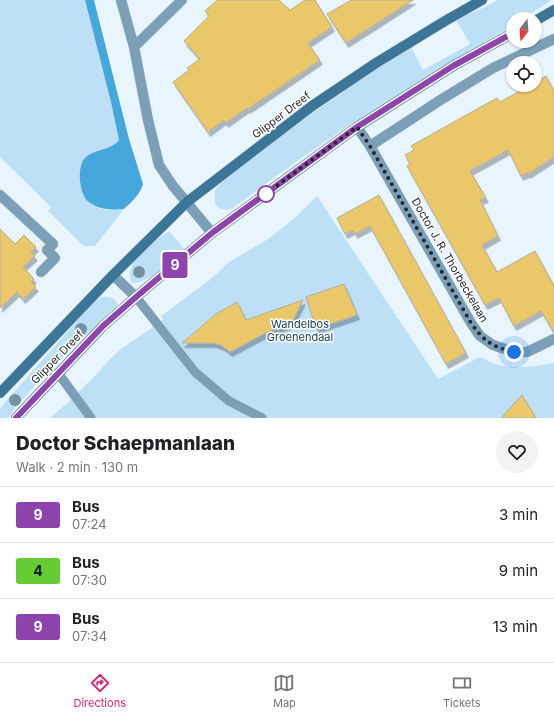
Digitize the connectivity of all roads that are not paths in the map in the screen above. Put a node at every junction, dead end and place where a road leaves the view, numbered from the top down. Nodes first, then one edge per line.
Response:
1 (121, 0) edge
2 (182, 0) edge
3 (482, 0) edge
4 (554, 10) edge
5 (542, 16) edge
6 (506, 37) edge
7 (554, 40) edge
8 (134, 47) junction
9 (357, 127) junction
10 (370, 146) junction
11 (0, 195) edge
12 (187, 202) junction
13 (212, 233) junction
14 (41, 272) dead end
15 (113, 275) junction
16 (136, 297) junction
17 (554, 340) edge
18 (58, 374) junction
19 (0, 393) edge
20 (16, 418) edge
21 (91, 418) edge
22 (262, 418) edge

1 - 8 street
2 - 8 street
3 - 12 street, Glipper Dreef
4 - 5 street
6 - 9 street, Glipper Dreef
7 - 10 street
8 - 12 street
9 - 10 street, Doctor J. R. Thorbeckelaan
9 - 13 street, Glipper Dreef
10 - 17 street, Doctor J. R. Thorbeckelaan
11 - 14 street
12 - 13 street
12 - 15 street, Glipper Dreef
13 - 16 street, Glipper Dreef
15 - 16 street
15 - 19 street, Glipper Dreef
16 - 18 street, Glipper Dreef
16 - 22 lane
18 - 20 street, Glipper Dreef
18 - 21 lane

